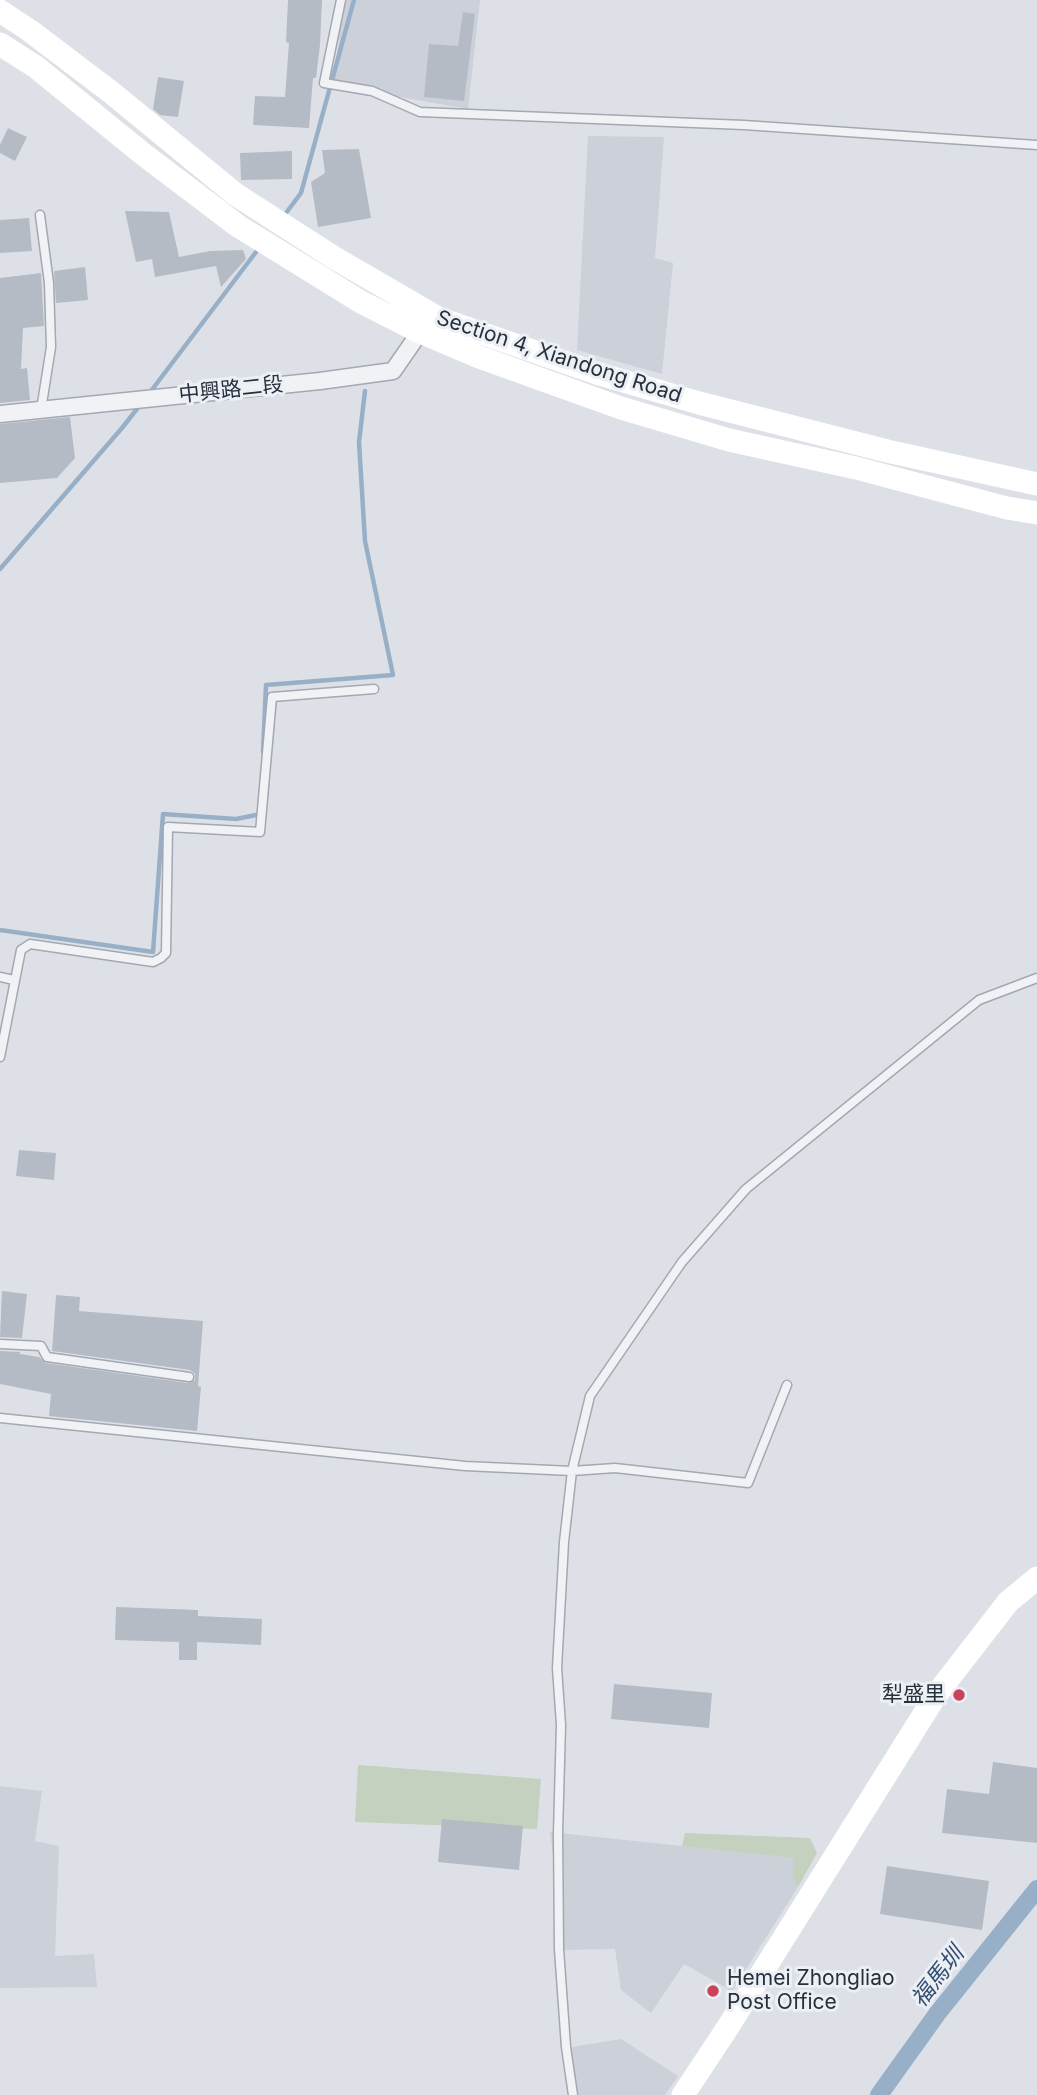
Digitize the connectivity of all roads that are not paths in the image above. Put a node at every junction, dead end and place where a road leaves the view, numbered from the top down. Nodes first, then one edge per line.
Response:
1 (341, 0) edge
2 (0, 11) edge
3 (0, 44) edge
4 (1037, 145) edge
5 (40, 215) dead end
6 (421, 322) junction
7 (41, 410) junction
8 (0, 414) edge
9 (1037, 484) edge
10 (1007, 508) junction
11 (1037, 513) edge
12 (1037, 520) edge
13 (374, 689) dead end
14 (0, 977) edge
15 (1037, 978) edge
16 (14, 980) junction
17 (0, 1056) edge
18 (0, 1344) edge
19 (189, 1377) dead end
20 (787, 1385) dead end
21 (0, 1418) edge
22 (572, 1471) junction
23 (1037, 1578) edge
24 (573, 2095) edge
25 (682, 2095) edge

1 - 4 lane
2 - 6 main road, Section 4, Xiandong Road
3 - 6 main road, Section 4, Xiandong Road
5 - 7 lane
6 - 7 street, 中興路二段
6 - 9 main road, Section 4, Xiandong Road
6 - 10 main road, Section 4, Xiandong Road
7 - 8 street, 中興路二段
10 - 11 main road, Section 4, Xiandong Road
10 - 12 lane
13 - 16 lane
14 - 16 lane
15 - 22 lane
16 - 17 lane
18 - 19 lane
20 - 22 lane
21 - 22 lane
22 - 24 lane
23 - 25 main road

